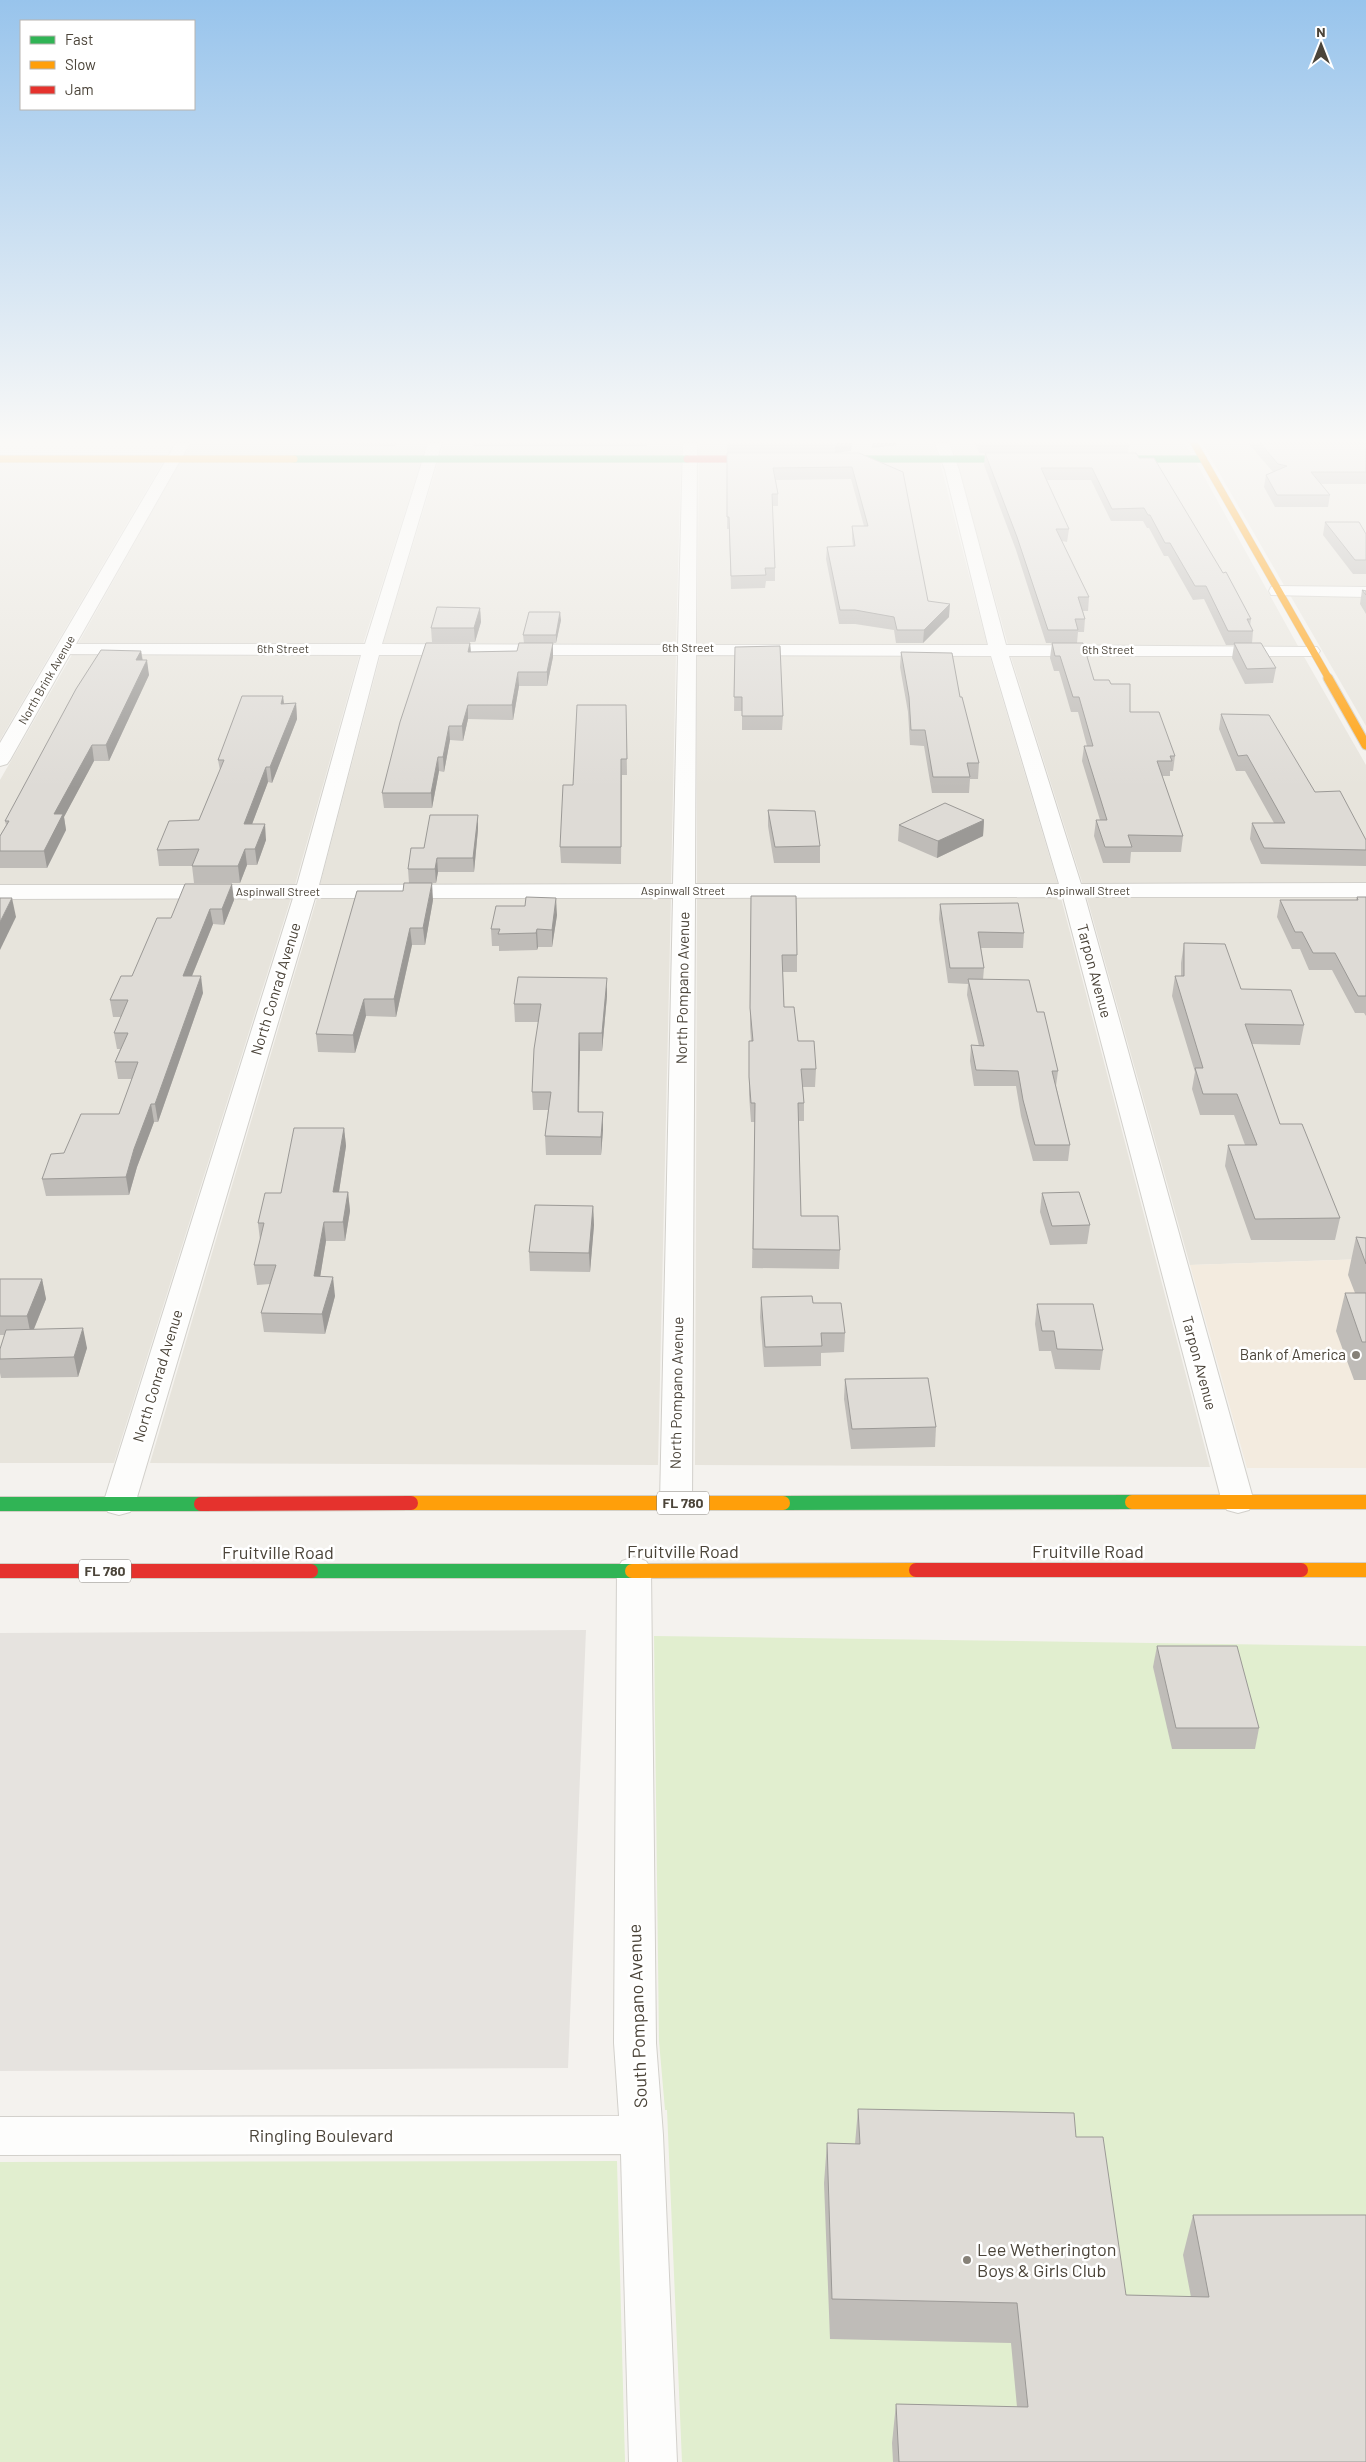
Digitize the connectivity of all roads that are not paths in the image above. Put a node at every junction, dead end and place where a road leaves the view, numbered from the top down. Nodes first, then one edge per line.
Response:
1 (117, 558) edge
2 (400, 558) edge
3 (688, 558) edge
4 (974, 558) edge
5 (1259, 558) edge
6 (1278, 591) junction
7 (1366, 592) edge
8 (372, 648) junction
9 (686, 648) junction
10 (66, 649) junction
11 (998, 649) junction
12 (1311, 651) junction
13 (1366, 745) edge
14 (0, 760) edge
15 (1366, 890) edge
16 (684, 891) junction
17 (1072, 891) junction
18 (0, 892) edge
19 (306, 892) junction
20 (1238, 1502) junction
21 (1366, 1502) edge
22 (676, 1503) junction
23 (0, 1504) edge
24 (120, 1504) junction
25 (634, 1569) junction
26 (1366, 1570) edge
27 (0, 1571) edge
28 (642, 2135) junction
29 (0, 2136) edge
30 (653, 2462) edge

1 - 10 street, North Brink Avenue
2 - 8 street, North Conrad Avenue
3 - 9 street, North Pompano Avenue
4 - 11 street, Tarpon Avenue
5 - 6 street
6 - 7 street
6 - 12 street
8 - 9 street, 6th Street
8 - 10 street, 6th Street
8 - 19 street, North Conrad Avenue
9 - 11 street, 6th Street
9 - 16 street, North Pompano Avenue
10 - 14 street, North Brink Avenue
11 - 12 street, 6th Street
11 - 17 street, Tarpon Avenue
12 - 13 street
15 - 17 street, Aspinwall Street
16 - 17 street, Aspinwall Street
16 - 19 street, Aspinwall Street
16 - 22 street, North Pompano Avenue
17 - 20 street, Tarpon Avenue
18 - 19 street, Aspinwall Street
19 - 24 street, North Conrad Avenue
20 - 21 street, FL 780
20 - 22 street, FL 780
22 - 24 street, FL 780
23 - 24 street, FL 780
25 - 26 street, Fruitville Road / FL 780
25 - 27 street, Fruitville Road / FL 780
25 - 28 street, South Pompano Avenue
28 - 29 street, Ringling Boulevard
28 - 30 street, South Pompano Avenue

